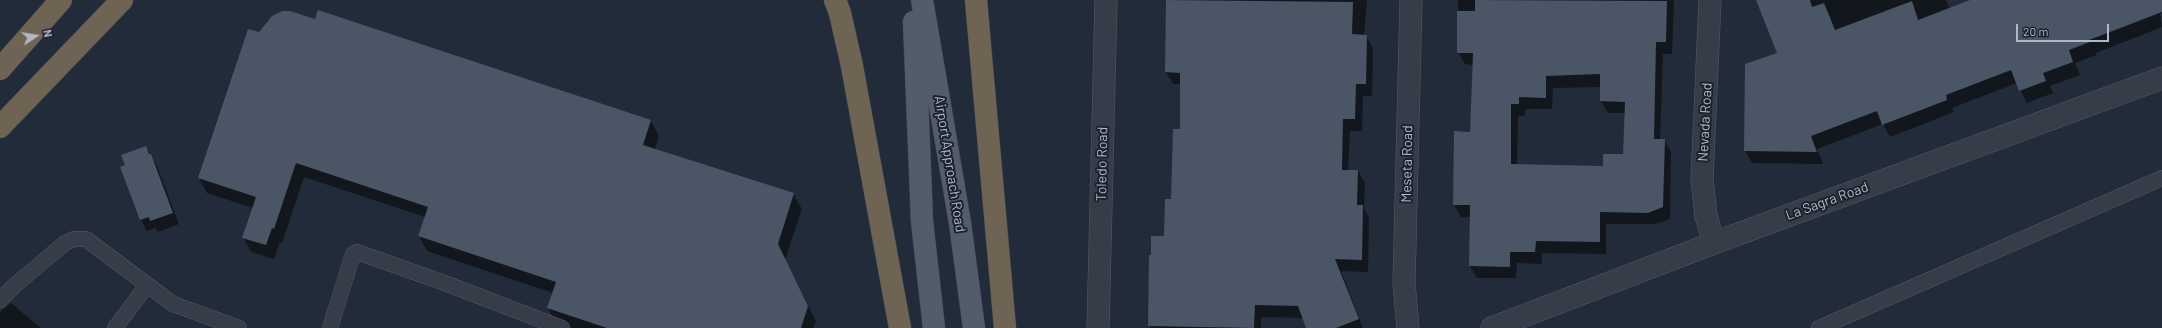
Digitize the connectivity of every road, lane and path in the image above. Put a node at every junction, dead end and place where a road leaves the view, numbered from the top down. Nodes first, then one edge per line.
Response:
1 (61, 0) edge
2 (122, 0) edge
3 (835, 0) edge
4 (913, 0) edge
5 (922, 0) edge
6 (976, 0) edge
7 (1106, 0) edge
8 (1411, 0) edge
9 (1710, 0) edge
10 (0, 69) edge
11 (2162, 78) edge
12 (0, 127) edge
13 (2162, 178) edge
14 (1714, 243) junction
15 (147, 285) junction
16 (0, 300) edge
17 (114, 328) edge
18 (238, 328) edge
19 (330, 328) edge
20 (562, 328) edge
21 (900, 328) edge
22 (934, 328) edge
23 (974, 328) edge
24 (1005, 328) edge
25 (1098, 328) edge
26 (1408, 328) edge
27 (1492, 328) edge
28 (1820, 328) edge

1 - 10 highway
2 - 12 highway
3 - 21 highway
4 - 22 main road, Airport Approach Road
5 - 23 main road, Airport Approach Road
6 - 24 highway
7 - 25 street, Toledo Road
8 - 26 street, Meseta Road
9 - 14 street, Nevada Road
11 - 14 street, La Sagra Road
13 - 28 lane
14 - 27 street, La Sagra Road
15 - 16 lane
15 - 17 lane
15 - 18 lane
19 - 20 lane

